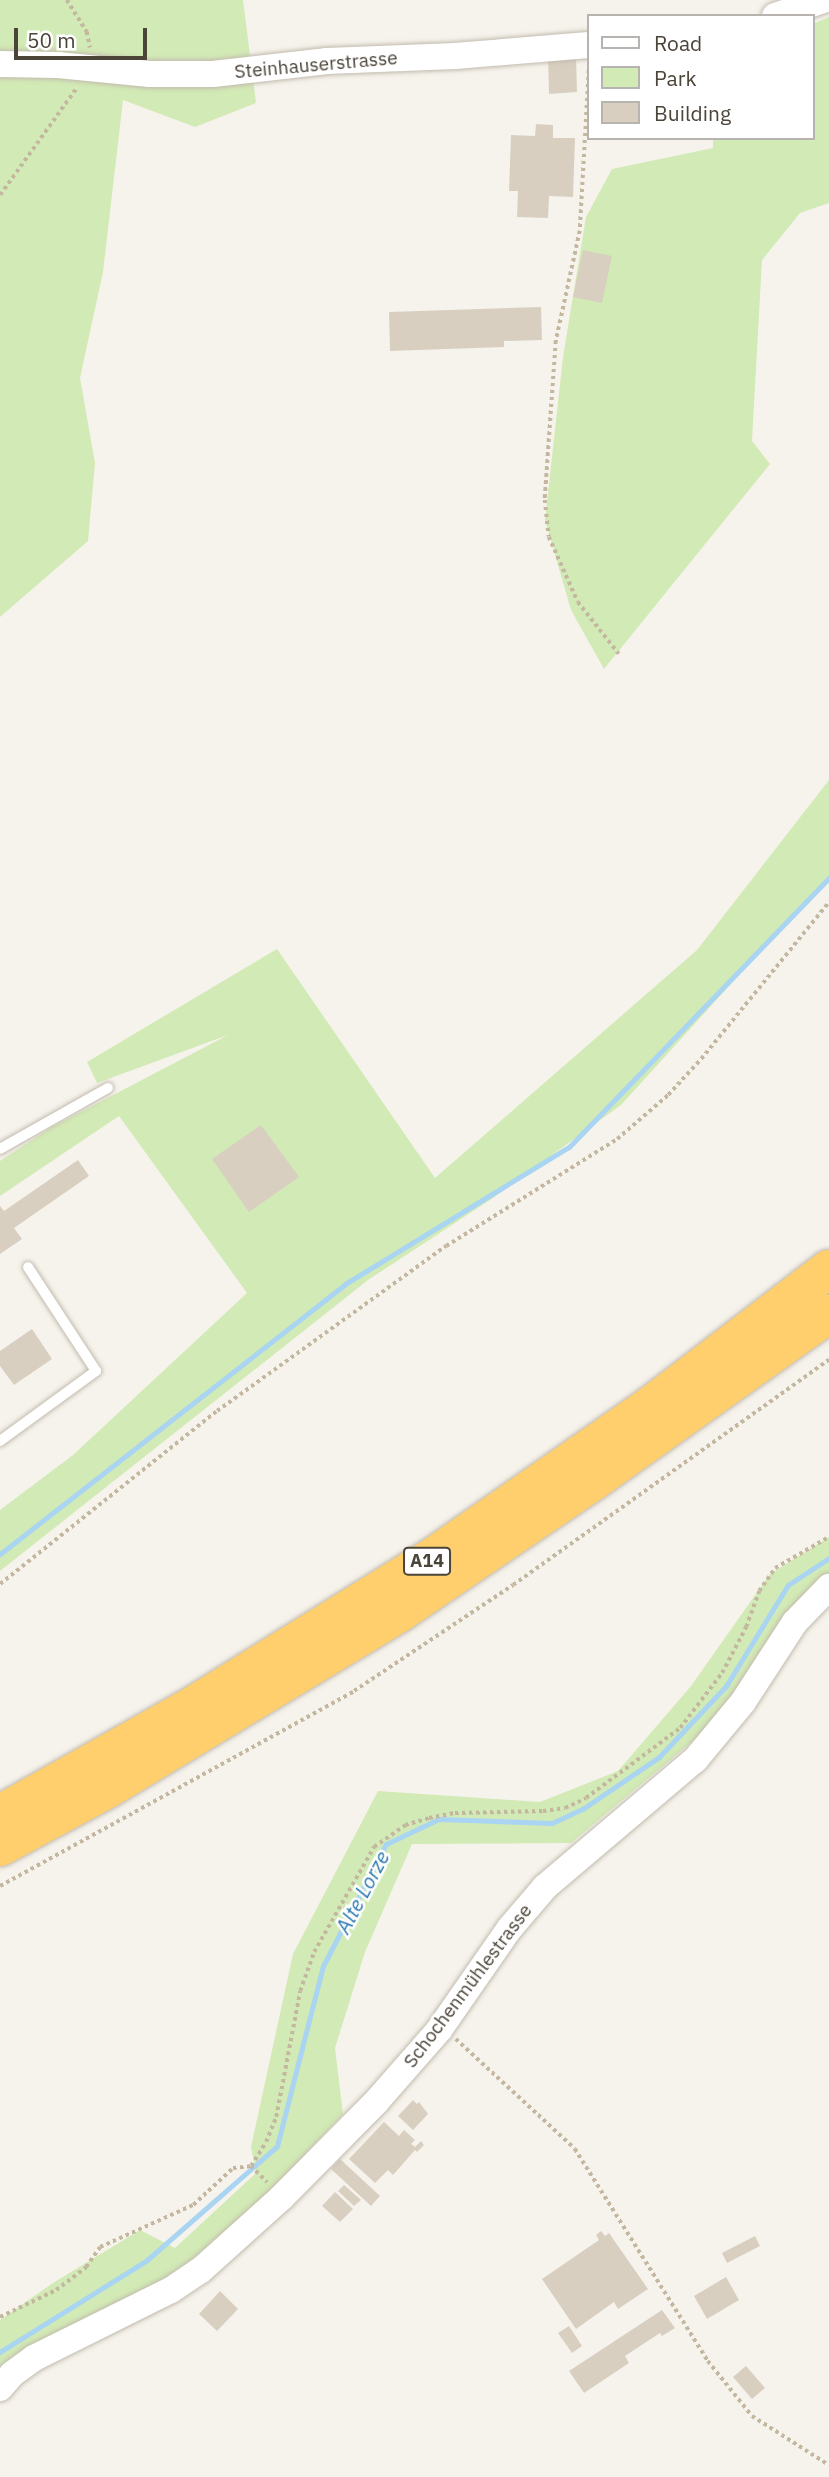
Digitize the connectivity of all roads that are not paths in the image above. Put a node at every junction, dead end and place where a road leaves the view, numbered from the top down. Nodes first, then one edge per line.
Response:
1 (823, 0) edge
2 (781, 14) edge
3 (588, 45) edge
4 (0, 64) edge
5 (108, 1088) dead end
6 (0, 1149) edge
7 (29, 1267) dead end
8 (829, 1269) edge
9 (829, 1305) edge
10 (829, 1314) edge
11 (673, 1424) junction
12 (0, 1441) edge
13 (829, 1587) edge
14 (0, 1814) edge
15 (0, 1847) edge
16 (0, 2388) edge

1 - 2 street
3 - 4 street, Steinhauserstrasse
5 - 6 lane
7 - 12 lane
8 - 14 highway, A14
9 - 11 highway, A14
10 - 11 highway
11 - 15 highway, A14
13 - 16 street, Schochenmühlestrasse

